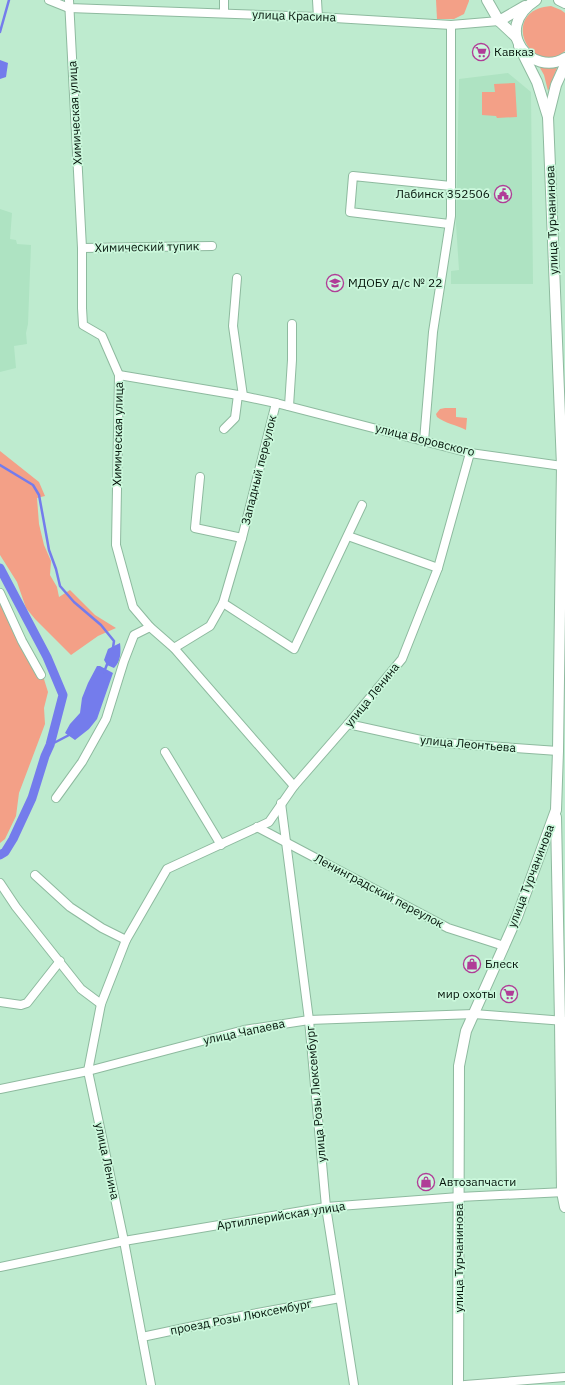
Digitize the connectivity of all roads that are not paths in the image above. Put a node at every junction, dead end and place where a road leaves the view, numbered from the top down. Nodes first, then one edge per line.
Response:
1 (49, 0) edge
2 (224, 0) edge
3 (317, 0) edge
4 (487, 0) edge
5 (535, 0) edge
6 (559, 0) edge
7 (565, 3) edge
8 (69, 4) edge
9 (224, 13) junction
10 (318, 17) junction
11 (499, 20) junction
12 (451, 25) junction
13 (518, 41) junction
14 (565, 58) edge
15 (565, 65) edge
16 (548, 117) junction
17 (451, 186) junction
18 (449, 224) junction
19 (212, 246) dead end
20 (82, 248) junction
21 (236, 278) dead end
22 (292, 324) dead end
23 (119, 375) junction
24 (240, 395) junction
25 (276, 403) junction
26 (289, 406) junction
27 (224, 429) dead end
28 (424, 441) junction
29 (563, 444) edge
30 (470, 453) junction
31 (562, 466) junction
32 (200, 477) dead end
33 (362, 505) dead end
34 (348, 536) junction
35 (242, 538) junction
36 (438, 568) junction
37 (0, 593) edge
38 (223, 603) junction
39 (150, 627) junction
40 (174, 648) junction
41 (41, 675) dead end
42 (348, 724) junction
43 (562, 751) edge
44 (165, 752) dead end
45 (294, 786) junction
46 (56, 798) dead end
47 (281, 803) junction
48 (556, 810) junction
49 (257, 827) junction
50 (287, 843) junction
51 (222, 845) junction
52 (35, 875) dead end
53 (0, 883) edge
54 (126, 940) junction
55 (504, 946) junction
56 (60, 961) junction
57 (0, 1002) edge
58 (101, 1004) junction
59 (474, 1014) junction
60 (309, 1020) junction
61 (563, 1021) edge
62 (88, 1071) junction
63 (0, 1089) edge
64 (564, 1192) edge
65 (460, 1197) junction
66 (326, 1207) junction
67 (565, 1207) edge
68 (124, 1241) junction
69 (0, 1267) edge
70 (340, 1298) junction
71 (142, 1337) junction
72 (565, 1377) edge
73 (151, 1385) edge
74 (354, 1385) edge
75 (458, 1385) edge
76 (465, 1385) edge

1 - 8 street, улица Красина
2 - 9 street
3 - 10 street
4 - 11 street, улица Турчанинова
5 - 11 street, улица Красина
5 - 13 street
6 - 7 street
8 - 9 street, улица Красина
8 - 20 street, Химическая улица
9 - 10 street, улица Красина
10 - 12 street, улица Красина
11 - 12 street, улица Красина
11 - 13 street, улица Турчанинова
12 - 17 street
13 - 14 street
13 - 16 street, улица Турчанинова
15 - 16 street, улица Турчанинова
16 - 29 street, улица Турчанинова
17 - 18 street
17 - 18 street
18 - 28 street
19 - 20 street, Химический тупик
20 - 23 street, Химическая улица
21 - 24 street
22 - 26 street
23 - 24 street, улица Воровского
23 - 39 street, Химическая улица
24 - 25 street, улица Воровского
24 - 27 street
25 - 26 street, улица Воровского
25 - 35 street, Западный переулок
26 - 28 street, улица Воровского
28 - 30 street, улица Воровского
29 - 31 street, улица Турчанинова
30 - 31 street, улица Воровского
30 - 36 street, улица Ленина
31 - 43 street, улица Турчанинова
32 - 35 street, Западный переулок
33 - 34 street
34 - 36 street
34 - 38 street
35 - 38 street, Западный переулок
36 - 42 street, улица Ленина
37 - 41 street
38 - 40 street, Западный переулок
39 - 40 street
39 - 46 street
40 - 45 street
42 - 43 street, улица Леонтьева
42 - 45 street, улица Ленина
43 - 48 street, улица Турчанинова
44 - 51 street
45 - 47 street, улица Ленина
47 - 49 street, улица Ленина
47 - 50 street, улица Розы Люксембург
48 - 55 street, улица Турчанинова
48 - 61 street
49 - 50 street, Ленинградский переулок
49 - 51 street, улица Ленина
50 - 55 street, Ленинградский переулок
50 - 60 street, улица Розы Люксембург
51 - 54 street, улица Ленина
52 - 54 street
53 - 56 street
54 - 58 street, улица Ленина
55 - 59 street, улица Турчанинова
56 - 57 street
56 - 58 street
58 - 62 street, улица Ленина
59 - 60 street, улица Чапаева
59 - 61 street, улица Чапаева
59 - 65 street, улица Турчанинова
60 - 62 street, улица Чапаева
60 - 66 street, улица Розы Люксембург
61 - 64 street
62 - 63 street, улица Чапаева
62 - 68 street, улица Ленина
64 - 65 street, Артиллерийская улица
64 - 67 street
65 - 66 street, Артиллерийская улица
65 - 75 street, улица Турчанинова
66 - 68 street, Артиллерийская улица
66 - 70 street, улица Розы Люксембург
68 - 69 street, Артиллерийская улица
68 - 71 street, улица Ленина
70 - 71 street, проезд Розы Люксембург
70 - 74 street, улица Розы Люксембург
71 - 73 street, улица Ленина
72 - 76 street

